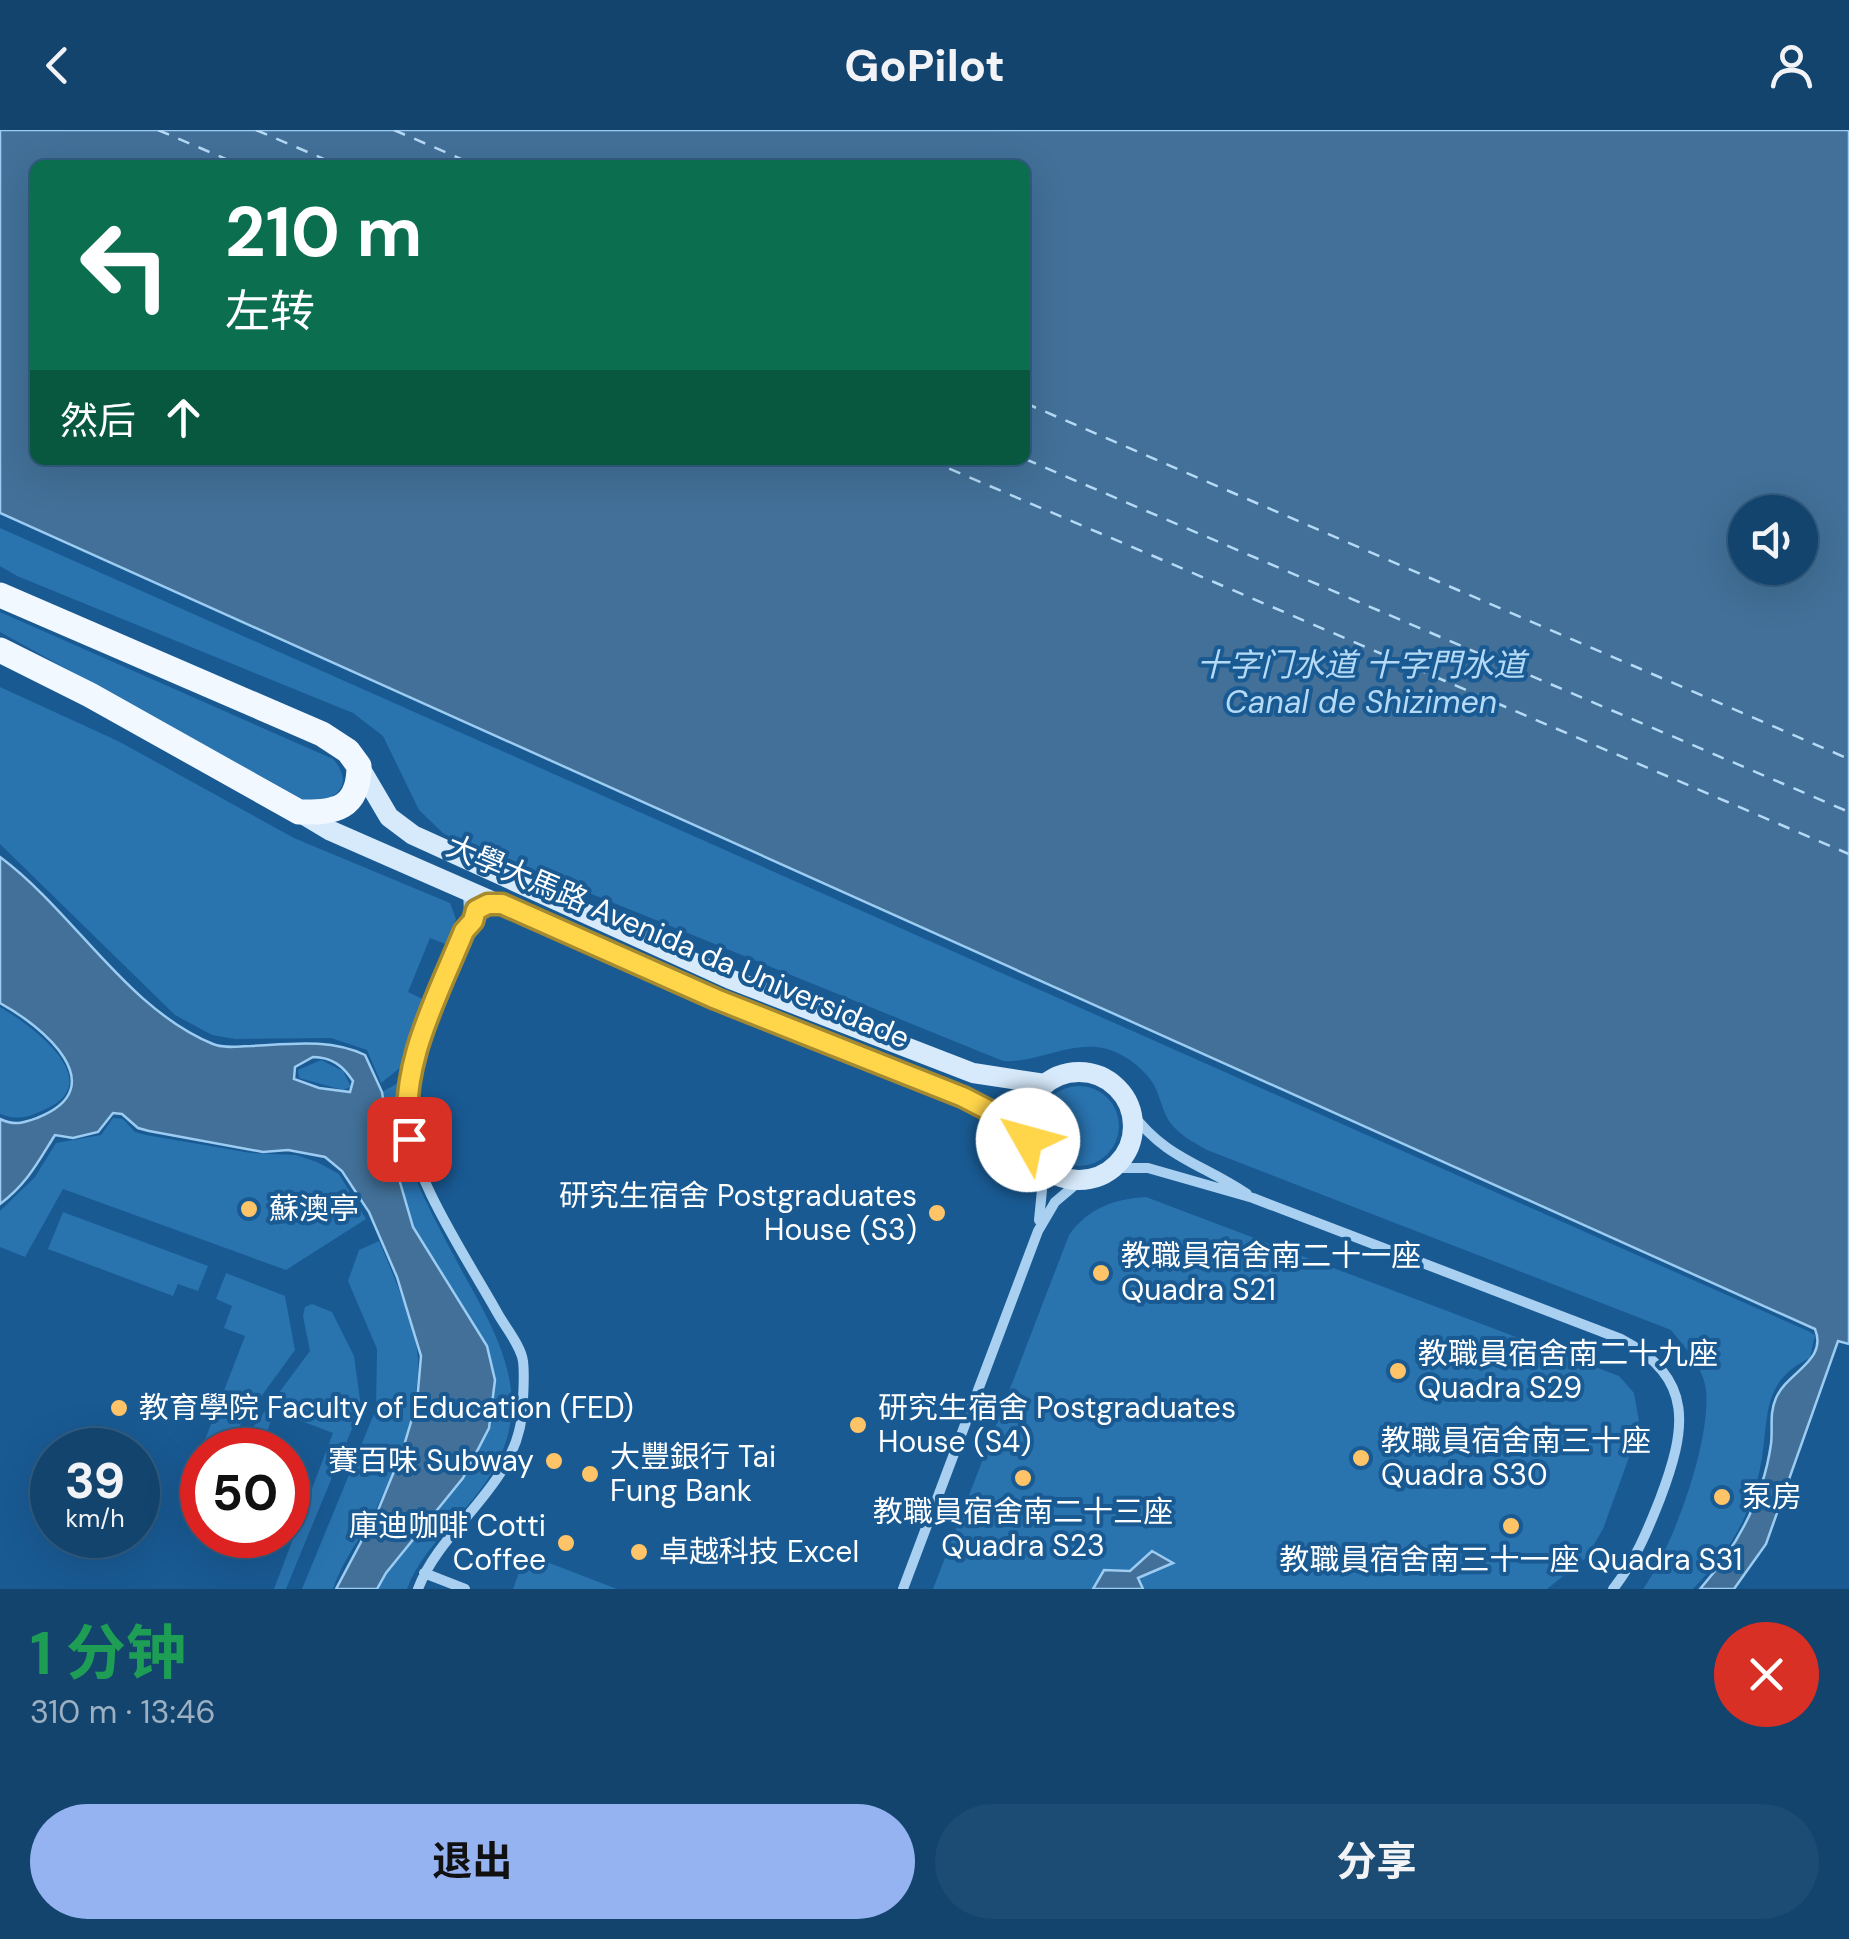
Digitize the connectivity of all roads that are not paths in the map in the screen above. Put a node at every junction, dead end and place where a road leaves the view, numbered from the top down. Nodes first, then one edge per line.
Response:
1 (0, 595) edge
2 (1, 652) edge
3 (359, 766) junction
4 (298, 812) junction
5 (465, 887) junction
6 (502, 904) junction
7 (464, 931) junction
8 (1045, 1084) junction
9 (1132, 1112) junction
10 (1028, 1140) junction
11 (1038, 1160) junction
12 (1105, 1173) junction
13 (1081, 1180) junction
14 (1254, 1198) junction
15 (1038, 1231) junction
16 (424, 1573) junction
17 (418, 1589) edge
18 (465, 1589) edge
19 (903, 1589) edge
20 (1613, 1589) edge

1 - 3 main road, 大學大馬路 Avenida da Universidade
2 - 4 main road, 大學大馬路 Avenida da Universidade
3 - 4 main road
3 - 8 main road, 大學大馬路 Avenida da Universidade
4 - 5 main road, 大學大馬路 Avenida da Universidade
5 - 6 main road, 大學大馬路 Avenida da Universidade
5 - 7 street
6 - 7 street
6 - 10 main road, 大學大馬路 Avenida da Universidade
7 - 16 street
8 - 9 main road
8 - 10 main road
9 - 12 main road
9 - 14 street
10 - 11 main road
11 - 13 main road
11 - 15 street
12 - 13 main road
12 - 14 street
13 - 15 street
14 - 20 street
15 - 19 street
16 - 17 street
16 - 18 street

